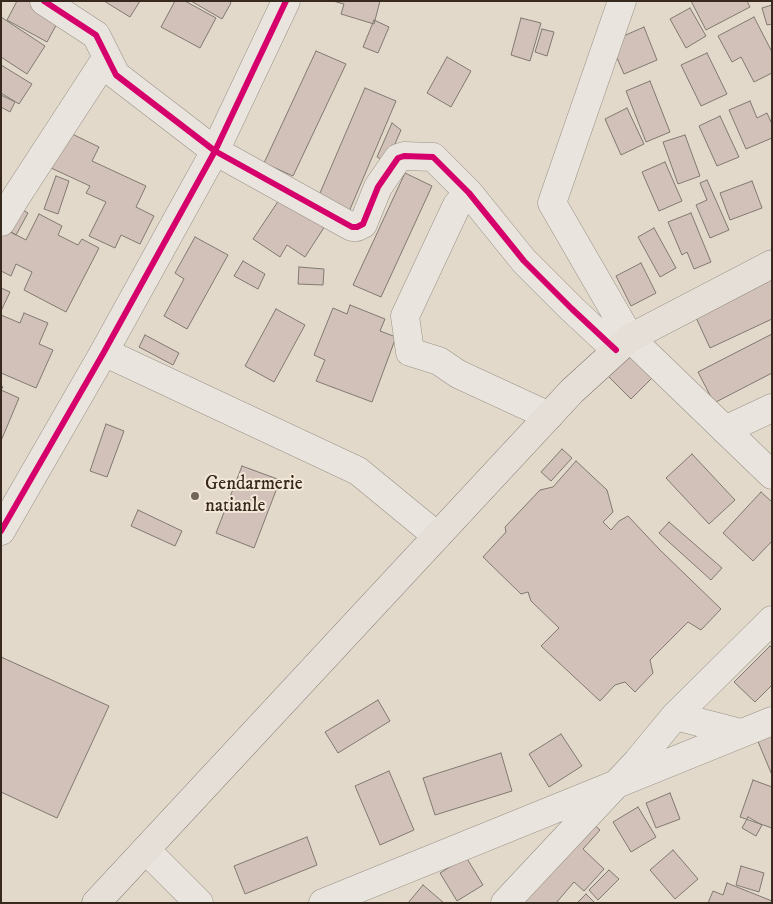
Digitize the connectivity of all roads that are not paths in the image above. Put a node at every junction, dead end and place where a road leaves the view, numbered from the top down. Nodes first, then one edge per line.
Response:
1 (44, 1) edge
2 (286, 1) edge
3 (622, 1) edge
4 (107, 56) junction
5 (216, 151) junction
6 (9, 193) edge
7 (469, 193) junction
8 (1, 222) edge
9 (772, 264) edge
10 (623, 344) junction
11 (104, 352) junction
12 (772, 408) edge
13 (549, 416) junction
14 (724, 430) junction
15 (772, 475) edge
16 (1, 531) edge
17 (437, 536) junction
18 (772, 620) edge
19 (675, 716) junction
20 (772, 721) edge
21 (741, 733) junction
22 (614, 785) junction
23 (146, 850) junction
24 (96, 903) edge
25 (199, 903) edge
26 (323, 903) edge
27 (505, 903) edge

1 - 4 street
2 - 5 street
3 - 10 street
4 - 5 street
4 - 6 street
5 - 7 street
5 - 11 street
6 - 8 street
7 - 10 street
7 - 13 street
9 - 10 main road
10 - 13 main road
10 - 14 street
11 - 16 street
11 - 17 street
12 - 14 street
13 - 17 main road
14 - 15 street
17 - 23 main road
18 - 19 street
19 - 21 street
19 - 22 street
20 - 21 street
21 - 22 street
22 - 26 street
22 - 27 street
23 - 24 main road
23 - 25 street

